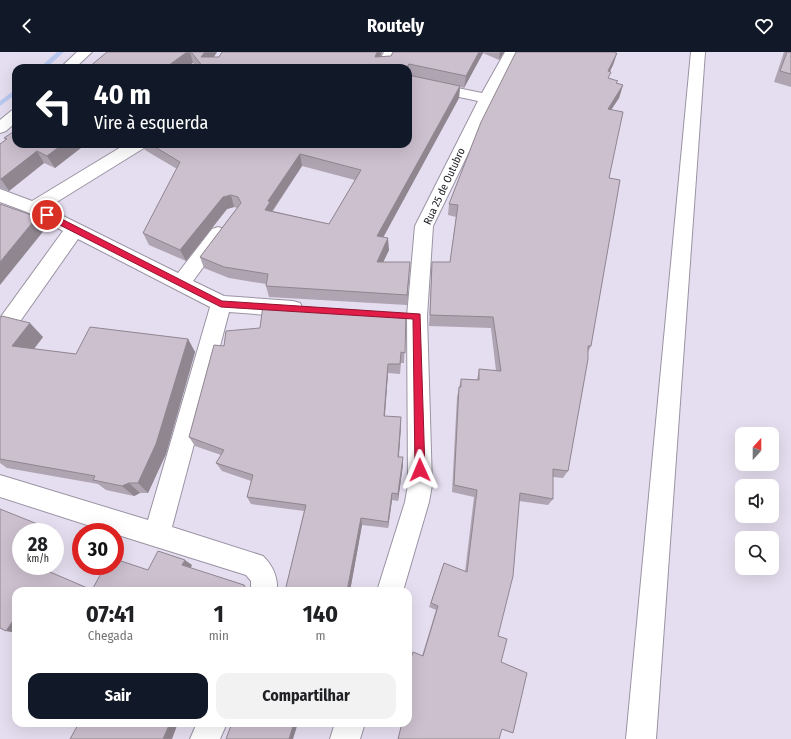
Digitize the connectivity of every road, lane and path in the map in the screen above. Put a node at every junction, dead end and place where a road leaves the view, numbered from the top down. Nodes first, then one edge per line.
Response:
1 (85, 52) edge
2 (391, 52) edge
3 (512, 52) edge
4 (698, 52) edge
5 (72, 64) edge
6 (385, 64) edge
7 (412, 83) edge
8 (487, 98) junction
9 (12, 118) edge
10 (0, 128) edge
11 (131, 148) edge
12 (0, 196) edge
13 (33, 208) junction
14 (229, 221) edge
15 (75, 229) junction
16 (181, 283) junction
17 (221, 304) junction
18 (308, 310) edge
19 (0, 334) edge
20 (0, 486) edge
21 (157, 534) junction
22 (263, 582) edge
23 (391, 587) edge
24 (210, 727) edge
25 (349, 727) edge
26 (205, 739) edge
27 (345, 739) edge
28 (641, 739) edge

1 - 5 street
2 - 6 street
3 - 8 street, Rua 25 de Outubro
4 - 28 street
7 - 8 street
8 - 23 street, Rua 25 de Outubro
9 - 10 street
11 - 13 street
12 - 13 street
13 - 15 street
14 - 16 street
15 - 16 street
15 - 19 street
16 - 17 street
17 - 18 street
17 - 21 street
20 - 21 street
21 - 22 street
24 - 26 street
25 - 27 street

